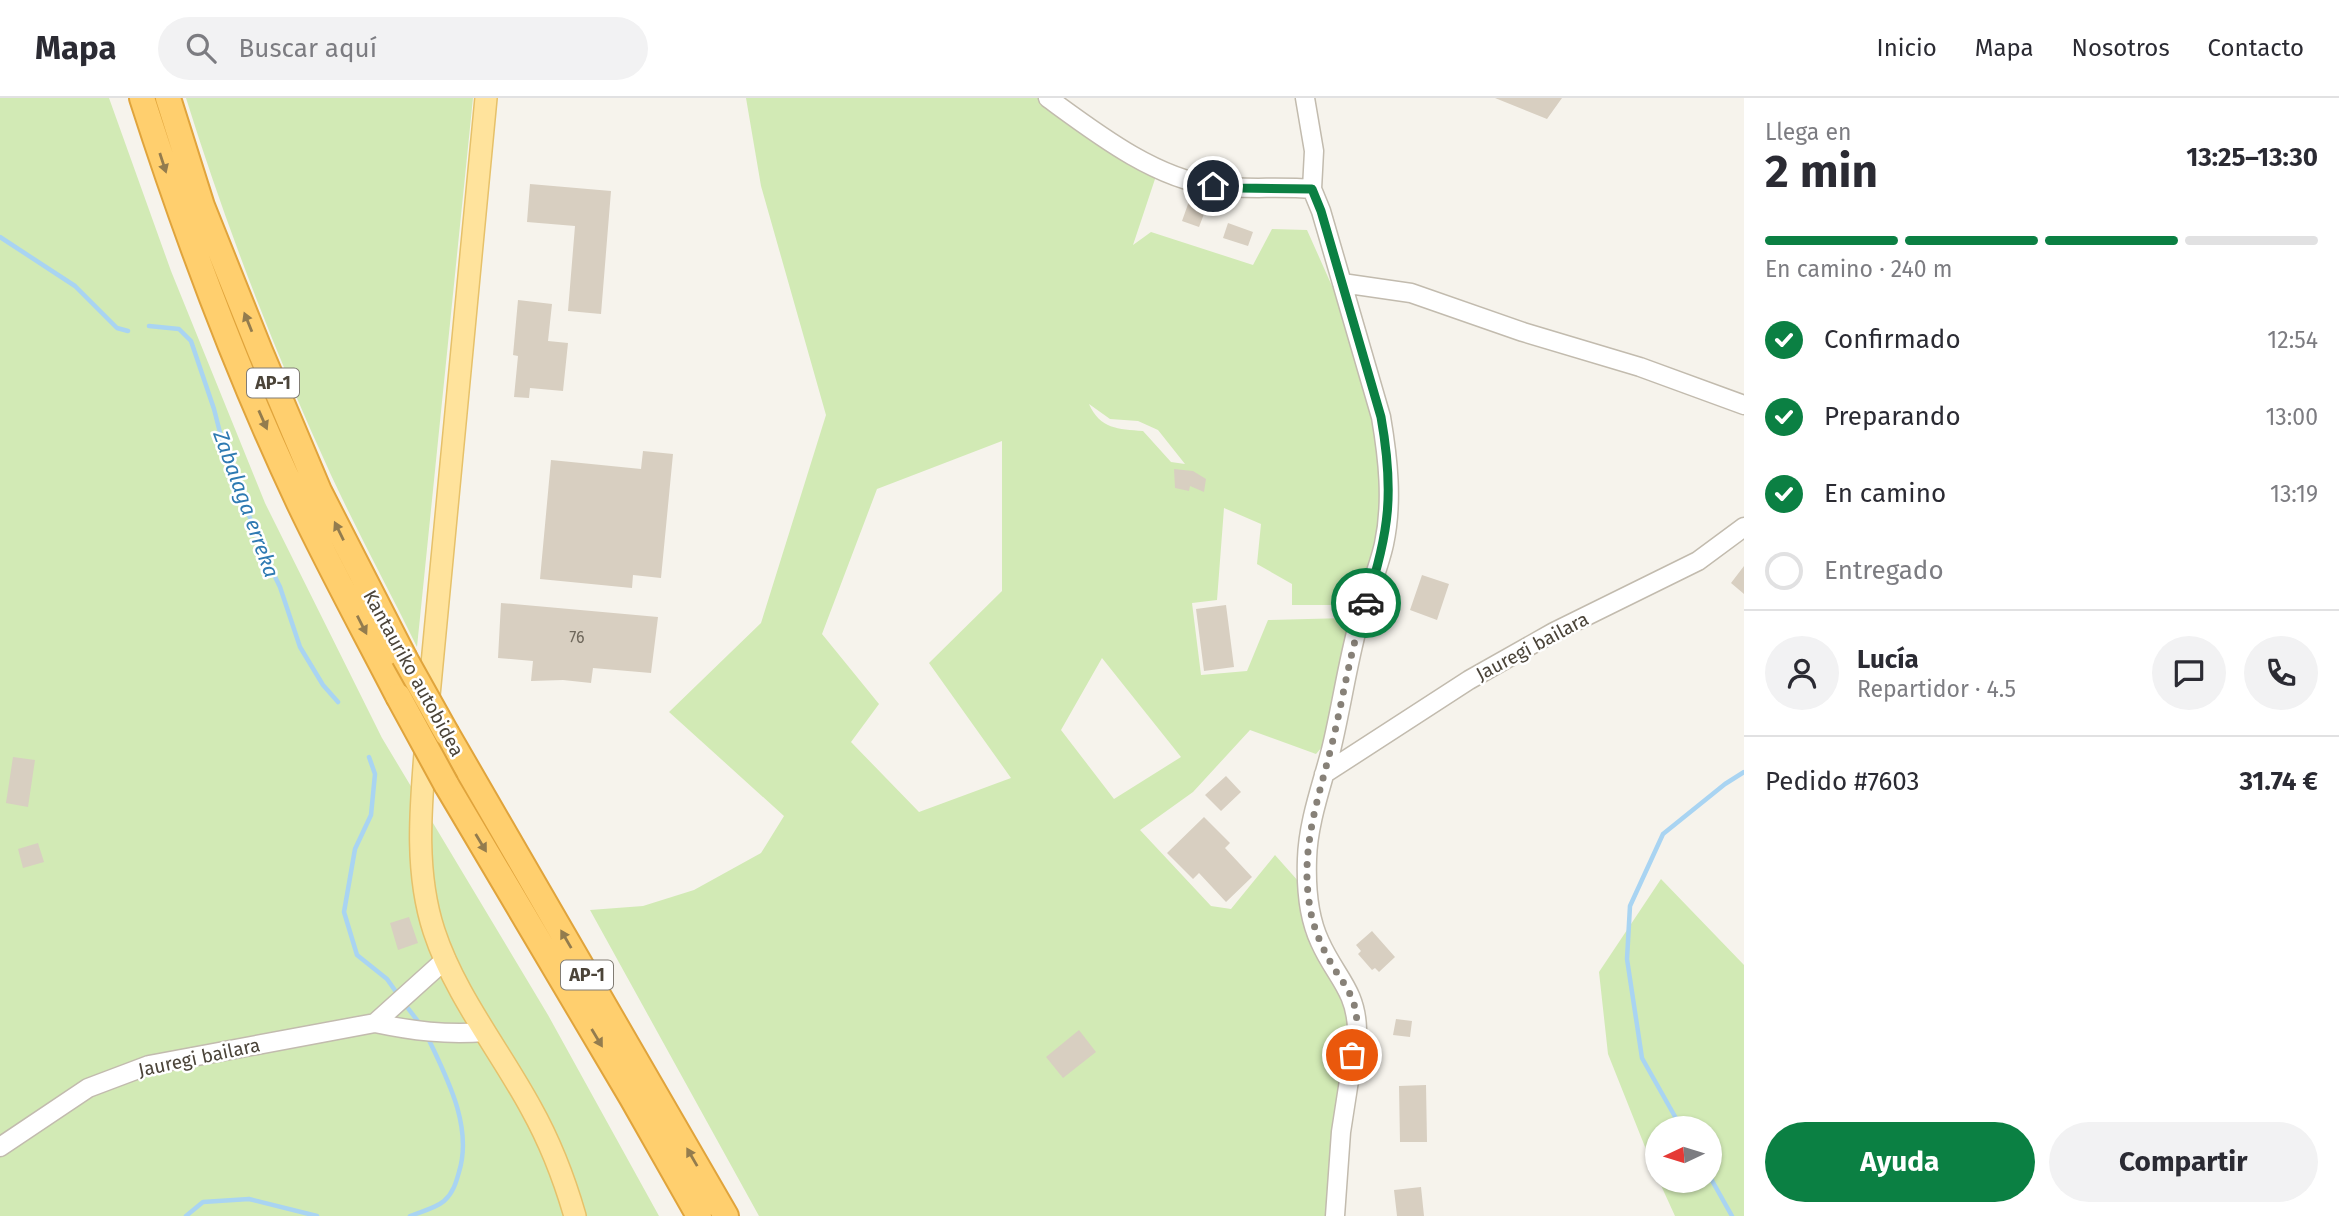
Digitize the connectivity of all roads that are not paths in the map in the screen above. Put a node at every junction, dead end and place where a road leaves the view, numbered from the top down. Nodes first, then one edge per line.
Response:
1 (142, 98) edge
2 (168, 98) edge
3 (486, 98) edge
4 (1048, 98) edge
5 (1306, 98) edge
6 (1312, 189) junction
7 (1342, 283) junction
8 (1744, 405) edge
9 (1744, 527) edge
10 (1324, 774) junction
11 (446, 959) junction
12 (375, 1023) junction
13 (485, 1032) junction
14 (0, 1147) edge
15 (575, 1216) edge
16 (699, 1216) edge
17 (726, 1216) edge
18 (1335, 1216) edge

1 -> 16 highway, Kantauriko autobidea / AP-1, bridge
17 -> 2 highway, Kantauriko autobidea / AP-1, bridge
3 - 11 main road
4 - 6 street
5 - 6 street
6 - 7 street
7 - 8 street
7 - 10 street
9 - 10 street, Jauregi bailara
10 - 18 street
11 - 12 street
11 - 13 main road
12 - 13 street, Jauregi bailara
12 - 14 street, Jauregi bailara
13 - 15 main road

